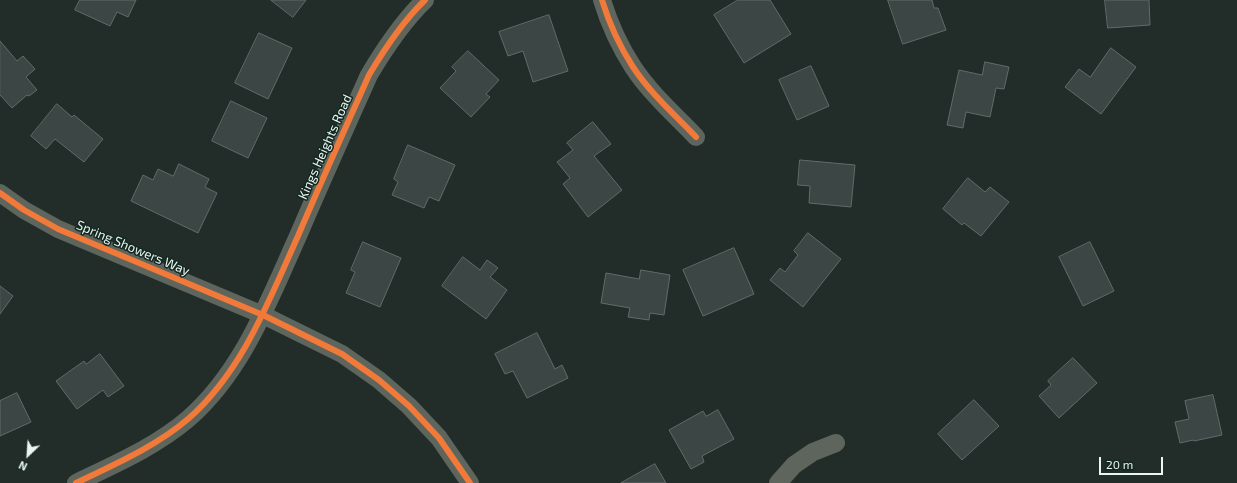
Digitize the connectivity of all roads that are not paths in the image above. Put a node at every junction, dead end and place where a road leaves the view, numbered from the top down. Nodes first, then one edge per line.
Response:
1 (425, 0) edge
2 (602, 0) edge
3 (696, 137) dead end
4 (0, 193) edge
5 (263, 315) junction
6 (836, 443) dead end
7 (76, 483) edge
8 (470, 483) edge
9 (778, 483) edge

1 - 5 street, Kings Heights Road
2 - 3 street
4 - 5 street, Spring Showers Way
5 - 7 street, Kings Heights Road
5 - 8 street, Spring Showers Way
6 - 9 street

